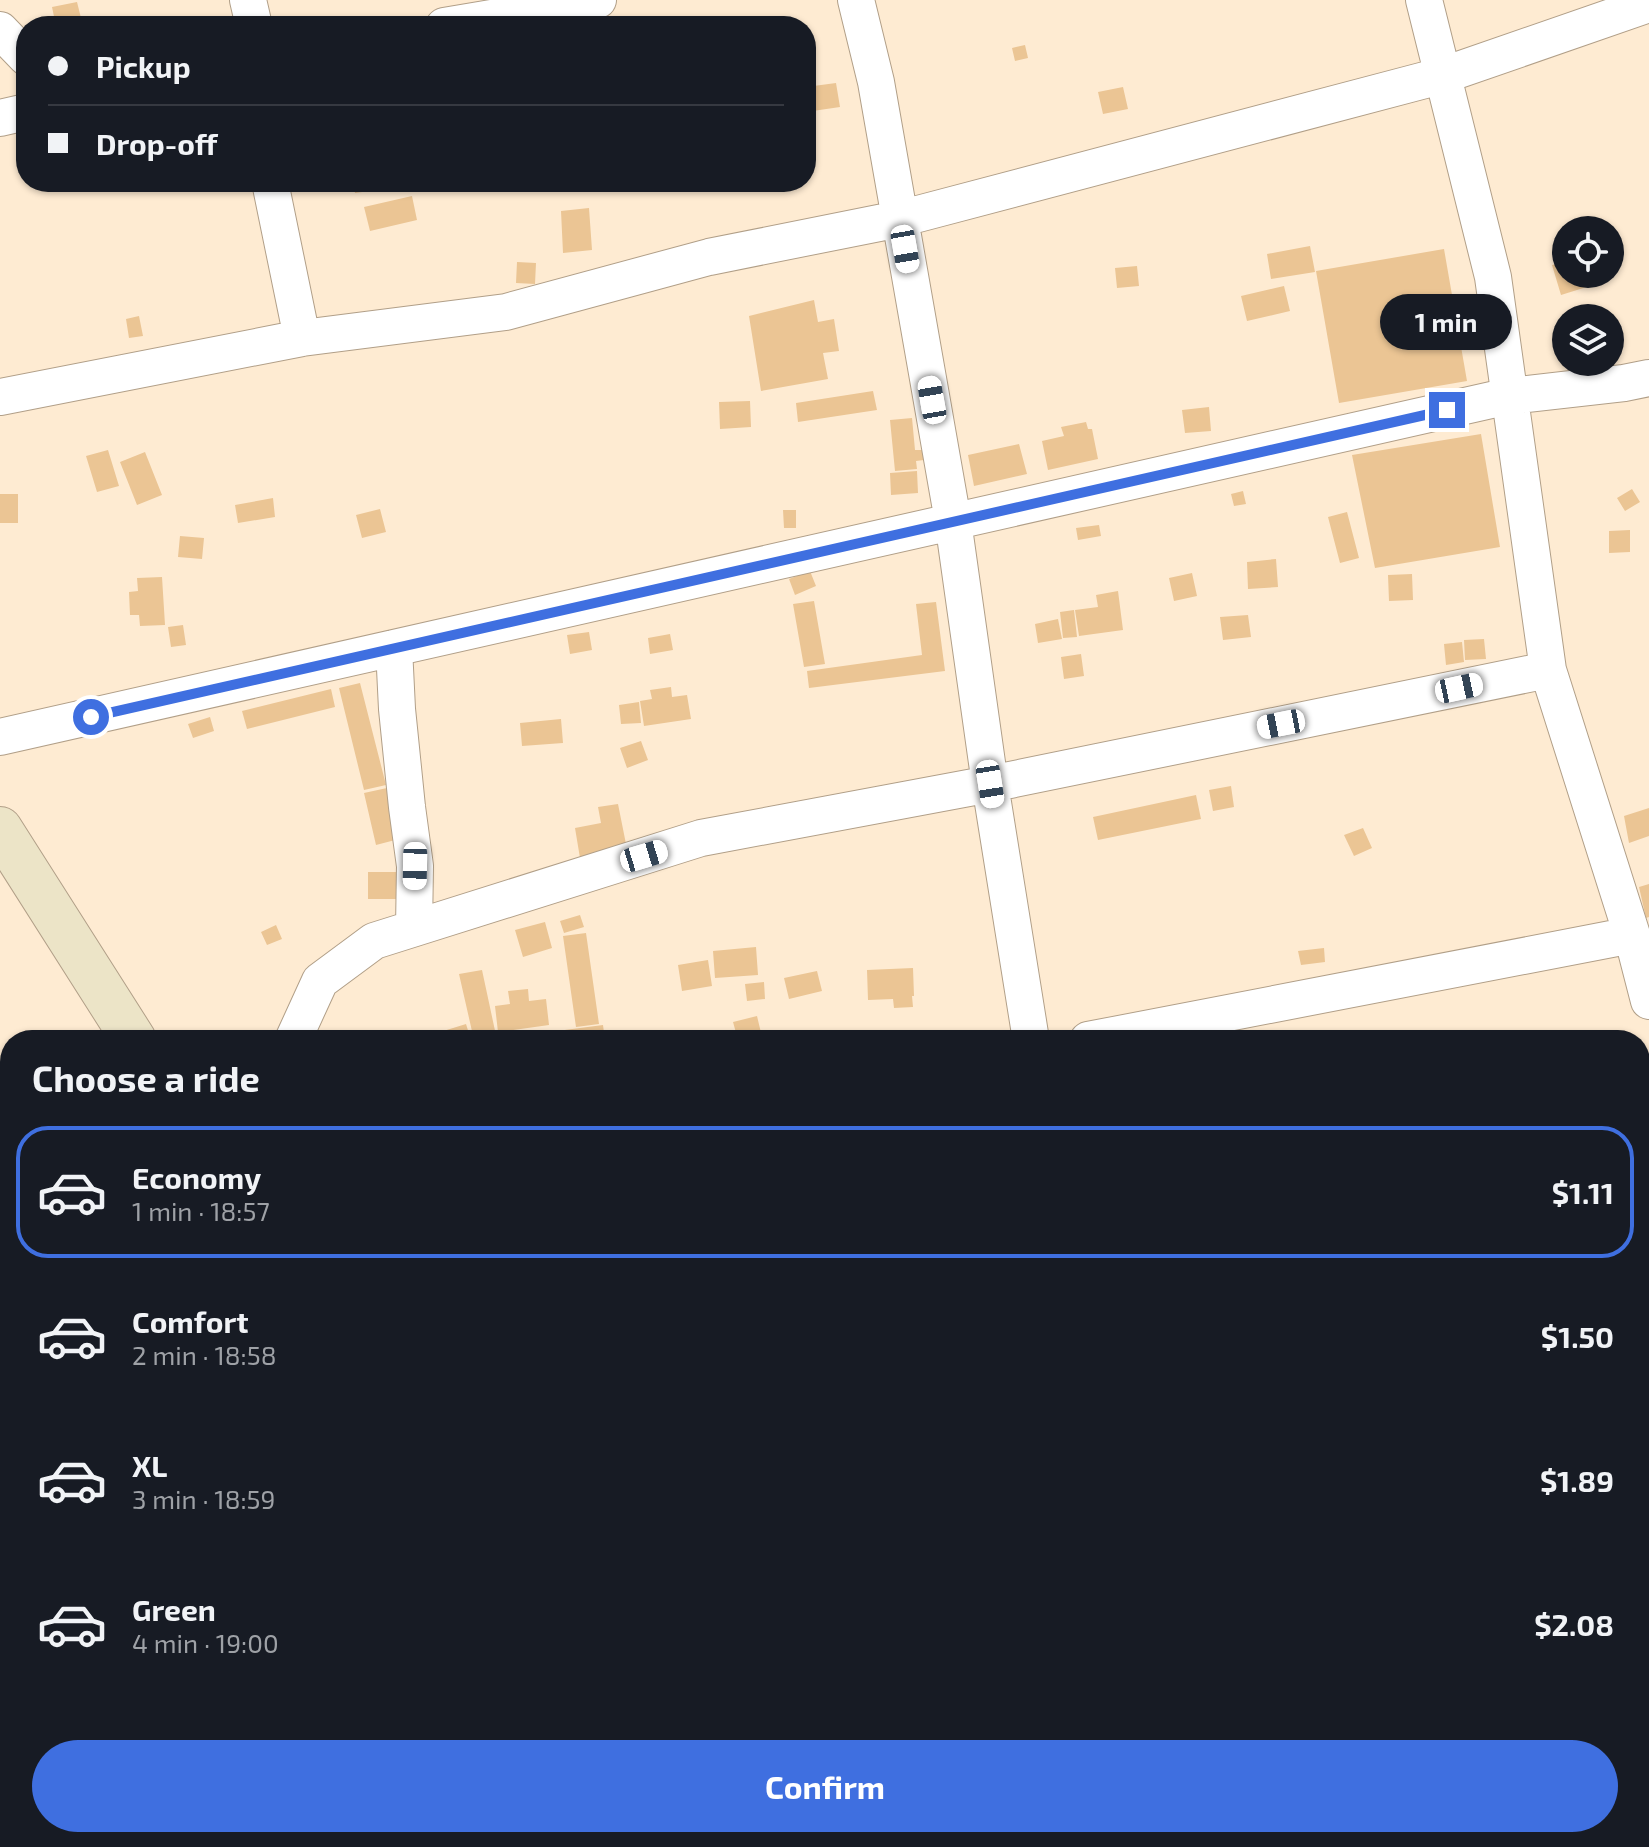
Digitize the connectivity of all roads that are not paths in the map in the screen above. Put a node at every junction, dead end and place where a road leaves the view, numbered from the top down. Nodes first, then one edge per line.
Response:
1 (598, 0) edge
2 (856, 0) edge
3 (1424, 0) edge
4 (1649, 4) edge
5 (503, 16) edge
6 (0, 30) edge
7 (16, 47) edge
8 (1444, 75) junction
9 (272, 192) edge
10 (899, 219) junction
11 (302, 338) junction
12 (1649, 378) edge
13 (1509, 396) junction
14 (0, 397) edge
15 (953, 521) junction
16 (394, 648) junction
17 (1548, 670) junction
18 (0, 737) edge
19 (990, 784) junction
20 (0, 829) edge
21 (414, 928) junction
22 (1639, 941) edge
23 (1649, 1001) edge
24 (128, 1030) edge
25 (298, 1030) edge
26 (1029, 1030) edge
27 (1144, 1030) edge

1 - 5 street
2 - 10 street
3 - 8 street
4 - 8 street
6 - 7 street
8 - 10 street
8 - 13 street
9 - 11 street
10 - 11 street
10 - 15 street
11 - 14 street
12 - 13 street
13 - 15 street
13 - 17 street
15 - 16 street
15 - 19 street
16 - 18 street
16 - 21 street
17 - 19 street
17 - 22 street
19 - 21 street
19 - 26 street
20 - 24 main road
21 - 25 street
22 - 23 street
22 - 27 street

